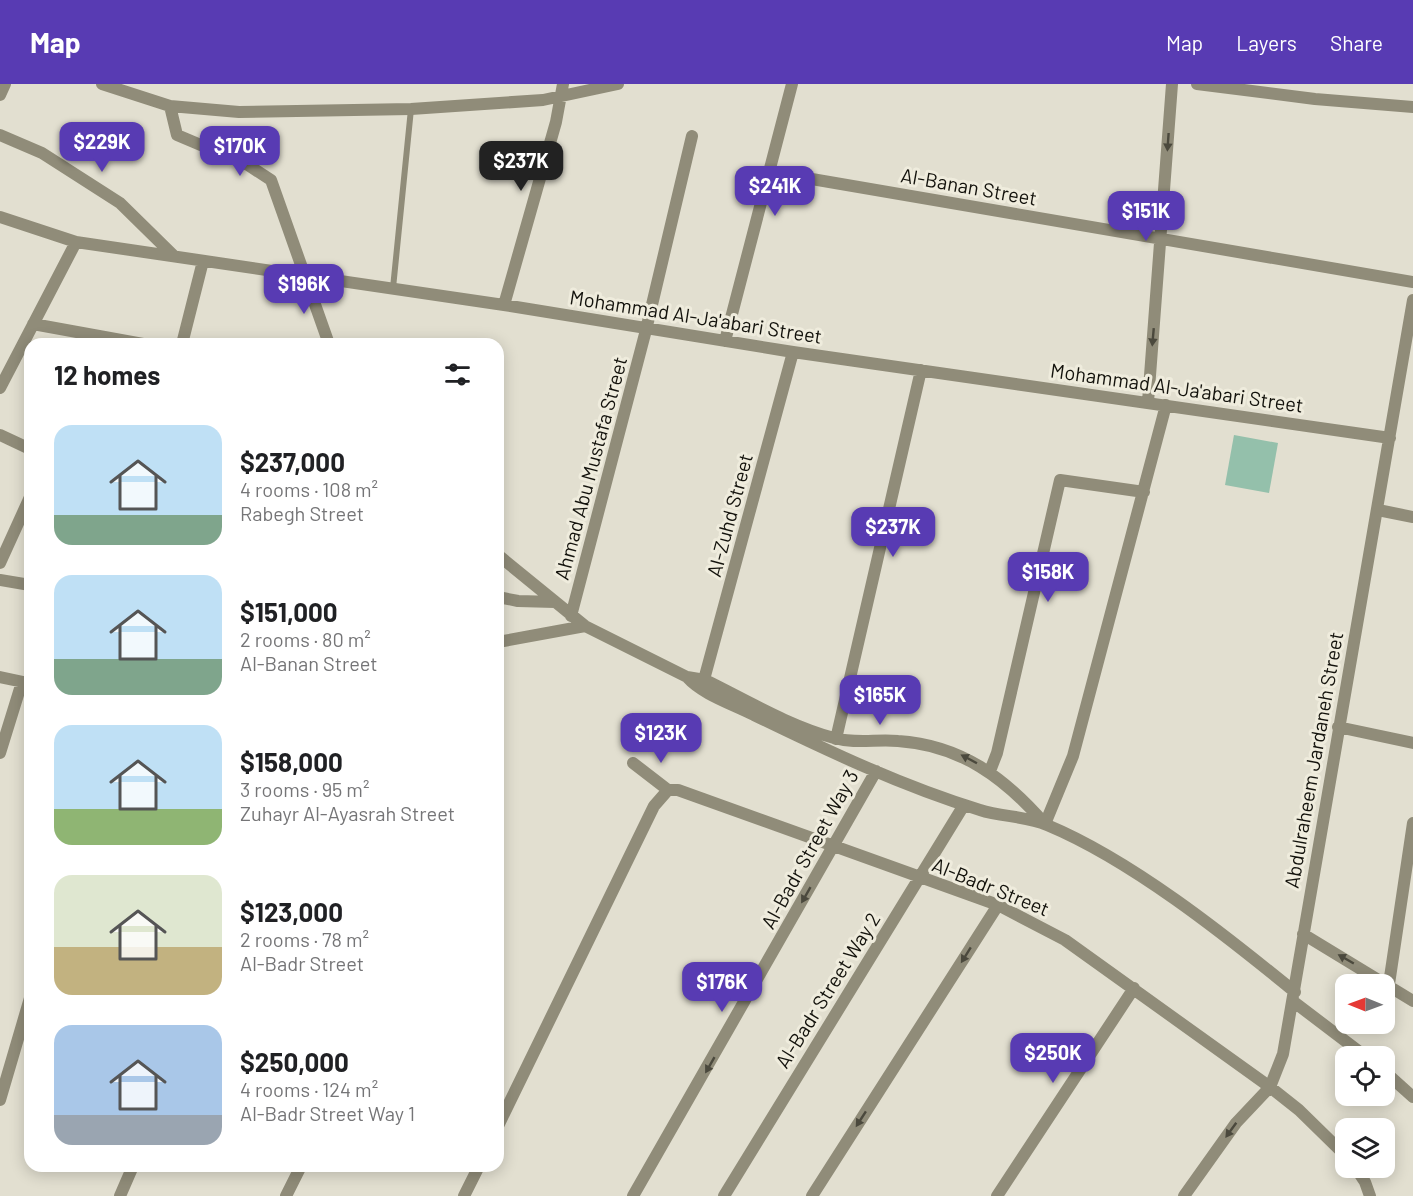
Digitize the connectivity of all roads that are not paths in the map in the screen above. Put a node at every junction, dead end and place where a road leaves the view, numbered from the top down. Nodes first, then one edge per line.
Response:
1 (5, 84) edge
2 (102, 84) edge
3 (563, 84) edge
4 (618, 84) edge
5 (792, 84) edge
6 (1172, 84) edge
7 (1197, 84) edge
8 (0, 95) edge
9 (562, 97) junction
10 (170, 106) junction
11 (1413, 107) edge
12 (411, 109) junction
13 (0, 135) edge
14 (692, 136) dead end
15 (771, 172) junction
16 (0, 218) edge
17 (1161, 240) junction
18 (76, 242) junction
19 (174, 256) junction
20 (203, 261) junction
21 (306, 275) junction
22 (1413, 282) edge
23 (393, 288) junction
24 (1413, 300) edge
25 (504, 305) junction
26 (33, 324) junction
27 (646, 330) junction
28 (26, 338) edge
29 (110, 338) edge
30 (184, 338) edge
31 (327, 338) edge
32 (24, 341) edge
33 (725, 341) junction
34 (1409, 349) edge
35 (793, 352) junction
36 (921, 370) junction
37 (0, 388) edge
38 (1148, 402) junction
39 (1166, 405) junction
40 (0, 435) edge
41 (1390, 438) junction
42 (24, 446) edge
43 (1144, 492) junction
44 (1378, 510) junction
45 (24, 512) edge
46 (1413, 517) edge
47 (504, 560) edge
48 (0, 563) edge
49 (0, 580) edge
50 (24, 584) edge
51 (504, 598) edge
52 (555, 602) junction
53 (571, 616) junction
54 (585, 626) junction
55 (504, 641) edge
56 (0, 677) edge
57 (24, 683) edge
58 (703, 684) junction
59 (24, 688) edge
60 (790, 726) junction
61 (1338, 727) junction
62 (836, 739) junction
63 (1413, 743) edge
64 (0, 753) edge
65 (633, 763) dead end
66 (876, 771) junction
67 (990, 771) junction
68 (668, 790) junction
69 (964, 805) junction
70 (1413, 823) edge
71 (1045, 824) junction
72 (836, 844) junction
73 (1410, 858) edge
74 (919, 877) junction
75 (998, 905) junction
76 (1302, 934) junction
77 (1372, 974) edge
78 (1391, 974) edge
79 (1134, 988) junction
80 (1395, 988) edge
81 (1295, 997) junction
82 (1413, 1001) edge
83 (24, 1018) edge
84 (1353, 1046) edge
85 (1395, 1081) edge
86 (1270, 1087) junction
87 (1413, 1097) edge
88 (0, 1100) edge
89 (504, 1114) edge
90 (1335, 1145) edge
91 (130, 1172) edge
92 (298, 1172) edge
93 (476, 1172) edge
94 (1362, 1178) edge
95 (120, 1196) edge
96 (286, 1196) edge
97 (464, 1196) edge
98 (633, 1196) edge
99 (724, 1196) edge
100 (812, 1196) edge
101 (997, 1196) edge
102 (1184, 1196) edge
103 (1370, 1196) edge

1 - 8 street
2 - 10 street
3 - 9 street
4 - 9 street
5 - 15 street
6 -> 17 street
7 - 11 street
9 - 12 street
9 - 25 street
10 - 12 street
10 - 21 street
12 - 23 lane
13 - 19 street
14 - 27 street, Ahmad Abu Mustafa Street
15 - 17 street, Al-Banan Street
15 - 33 street
16 - 18 street, Mohammad Al-Ja'abari Street
17 - 22 street, Al-Banan Street
17 -> 38 street
18 - 19 street, Mohammad Al-Ja'abari Street
18 - 26 street
19 - 20 street, Mohammad Al-Ja'abari Street
20 - 21 street, Mohammad Al-Ja'abari Street
20 - 30 street
21 - 23 street, Mohammad Al-Ja'abari Street
21 - 31 street
23 - 25 street, Mohammad Al-Ja'abari Street
24 - 34 street, Abdulraheem Jardaneh Street
25 - 27 street, Mohammad Al-Ja'abari Street
26 - 28 street
26 - 29 street
27 - 33 street, Mohammad Al-Ja'abari Street
27 - 53 street, Ahmad Abu Mustafa Street
32 - 37 street
33 - 35 street, Mohammad Al-Ja'abari Street
34 - 41 street, Abdulraheem Jardaneh Street
35 - 36 street, Mohammad Al-Ja'abari Street
35 - 58 street, Al-Zuhd Street
36 - 38 street, Mohammad Al-Ja'abari Street
36 - 62 street
38 - 39 street, Mohammad Al-Ja'abari Street
39 - 41 street, Mohammad Al-Ja'abari Street
39 - 43 street
40 - 42 street
41 - 44 street, Abdulraheem Jardaneh Street
43 - 67 street
43 - 71 street
44 - 46 street
44 - 61 street, Abdulraheem Jardaneh Street
45 - 48 street
47 - 52 street
49 - 50 street
51 - 52 street
52 - 53 street
53 - 54 street
54 - 55 street
54 - 58 street
56 - 57 street
58 - 60 street
59 - 64 street
60 - 62 street
60 - 66 street
61 - 63 street
61 - 76 street, Abdulraheem Jardaneh Street
67 -> 62 street
65 - 68 street, Al-Badr Street
66 - 69 street
66 - 72 street, Al-Badr Street Way 3
67 - 71 street
68 - 72 street, Al-Badr Street
68 - 89 street
69 - 71 street
69 - 74 street, Al-Badr Street Way 2
70 - 73 street
71 - 81 street
72 - 74 street, Al-Badr Street
72 -> 98 street, Al-Badr Street Way 3
73 - 78 street
74 - 75 street, Al-Badr Street
74 - 99 street, Al-Badr Street Way 2
75 - 79 street, Al-Badr Street
75 -> 100 street
77 -> 76 street
76 - 81 street, Abdulraheem Jardaneh Street
79 - 86 street, Al-Badr Street
79 - 101 street
80 - 82 street
81 - 84 street
81 - 86 street, Abdulraheem Jardaneh Street
83 - 88 street
85 - 87 street
86 - 90 street, Al-Badr Street
86 -> 102 street, Abdulraheem Jardaneh Street
91 - 95 street
92 - 96 street
93 - 97 street
94 - 103 street

